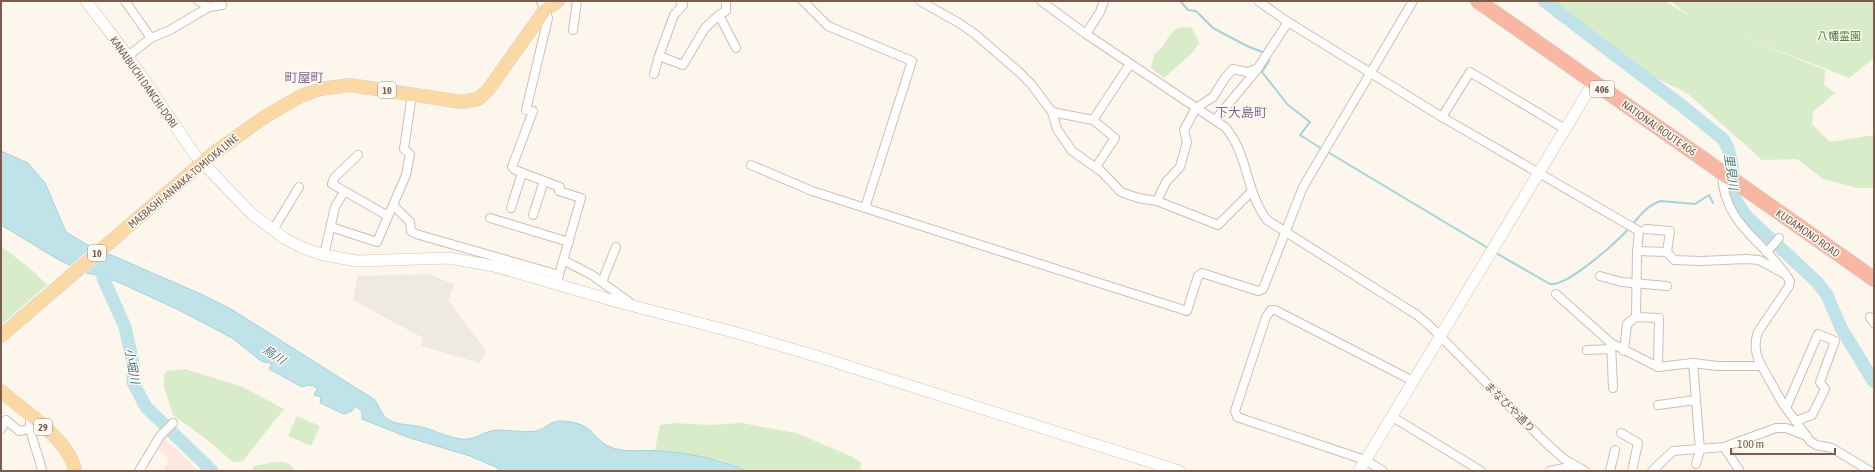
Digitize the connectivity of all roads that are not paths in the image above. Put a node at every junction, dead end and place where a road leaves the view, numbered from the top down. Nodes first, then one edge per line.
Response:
1 (86, 1) edge
2 (124, 1) edge
3 (199, 1) edge
4 (558, 1) edge
5 (577, 1) edge
6 (680, 1) edge
7 (726, 1) edge
8 (803, 1) edge
9 (920, 1) edge
10 (1041, 1) edge
11 (1104, 1) edge
12 (1258, 1) edge
13 (1413, 1) edge
14 (1478, 1) edge
15 (222, 5) dead end
16 (543, 6) edge
17 (209, 7) junction
18 (719, 15) junction
19 (1288, 22) junction
20 (573, 30) dead end
21 (1086, 34) junction
22 (151, 38) junction
23 (736, 48) dead end
24 (128, 56) junction
25 (659, 56) junction
26 (1130, 64) junction
27 (1257, 69) junction
28 (1371, 73) junction
29 (654, 74) dead end
30 (1593, 83) junction
31 (412, 94) junction
32 (1196, 108) junction
33 (1052, 112) junction
34 (1442, 117) junction
35 (1093, 120) junction
36 (1215, 120) junction
37 (1565, 129) junction
38 (358, 154) dead end
39 (751, 165) dead end
40 (198, 166) junction
41 (1096, 167) junction
42 (1539, 172) junction
43 (522, 173) junction
44 (1725, 175) junction
45 (544, 181) junction
46 (299, 187) dead end
47 (1741, 187) joint
48 (344, 192) junction
49 (1251, 192) junction
50 (1157, 201) junction
51 (394, 206) junction
52 (511, 208) dead end
53 (865, 208) junction
54 (532, 215) dead end
55 (388, 216) junction
56 (490, 218) dead end
57 (330, 227) junction
58 (1646, 229) dead end
59 (273, 230) junction
60 (1285, 232) junction
61 (1779, 239) dead end
62 (569, 242) junction
63 (616, 247) dead end
64 (1637, 251) junction
65 (1767, 251) junction
66 (1667, 252) junction
67 (324, 255) junction
68 (563, 260) junction
69 (1783, 273) junction
70 (1600, 276) dead end
71 (1874, 279) edge
72 (558, 280) junction
73 (602, 282) junction
74 (1638, 284) junction
75 (1667, 286) dead end
76 (1556, 294) dead end
77 (636, 307) junction
78 (1636, 317) junction
79 (1, 336) edge
80 (1440, 337) junction
81 (1611, 346) junction
82 (1587, 350) dead end
83 (1624, 351) junction
84 (1693, 363) junction
85 (1761, 366) junction
86 (1658, 367) junction
87 (1413, 381) junction
88 (1613, 388) dead end
89 (1, 392) edge
90 (1696, 400) junction
91 (1658, 405) dead end
92 (1786, 408) junction
93 (31, 416) junction
94 (1391, 416) junction
95 (1796, 421) junction
96 (172, 423) dead end
97 (1, 429) edge
98 (30, 429) junction
99 (1621, 433) dead end
100 (1808, 437) junction
101 (1724, 447) junction
102 (1615, 450) dead end
103 (1700, 450) junction
104 (1365, 460) junction
105 (1696, 464) dead end
106 (1574, 466) junction
107 (1854, 467) edge
108 (1739, 470) dead end
109 (42, 471) edge
110 (75, 471) edge
111 (139, 471) edge
112 (1179, 471) edge
113 (1359, 471) edge
114 (1383, 471) edge
115 (1480, 471) edge
116 (1550, 471) edge
117 (1585, 471) edge
118 (1610, 471) edge
119 (1632, 471) edge
120 (1652, 471) edge
121 (1870, 471) edge

1 - 24 street, KANAIBUCHI DANCHI-DORI
2 - 22 street
3 - 17 street
4 - 16 main road, MAEBASHI-ANNAKA-TOMIOKA LINE / 10
5 - 20 street
6 - 25 street
7 - 18 street
8 - 53 street
9 - 33 street
10 - 21 street, まなびや通り
11 - 21 street
12 - 19 street
13 - 28 street
14 - 30 highway, NATIONAL ROUTE 406 / 406
15 - 17 street
16 - 31 main road, MAEBASHI-ANNAKA-TOMIOKA LINE / 10
16 - 43 street
17 - 22 street
18 - 23 street
18 - 25 street
19 - 27 street
19 - 28 street
21 - 26 street, まなびや通り
22 - 24 street
24 - 40 street, KANAIBUCHI DANCHI-DORI
25 - 29 street
26 - 32 street, まなびや通り
26 - 35 street
27 - 32 street
27 - 36 street
28 - 34 street
28 - 60 street
30 - 37 street
30 - 44 highway, NATIONAL ROUTE 406 / 406
31 - 40 main road, MAEBASHI-ANNAKA-TOMIOKA LINE / 10
31 - 51 street
32 - 36 street, まなびや通り
32 - 50 street
33 - 35 street
33 - 41 street
34 - 37 street
34 - 42 street
35 - 41 street
36 - 49 street, まなびや通り
37 - 42 street
38 - 48 street
39 - 53 street
40 - 59 street, KANAIBUCHI DANCHI-DORI
40 - 79 main road, MAEBASHI-ANNAKA-TOMIOKA LINE / 10
41 - 50 street
42 - 64 street
42 - 80 street
43 - 45 street
43 - 52 street
44 - 47 highway, NATIONAL ROUTE 406 / 406
44 - 65 street
45 - 54 street
45 - 62 street
46 - 59 street
47 - 71 highway, KUDAMONO ROAD / 406
48 - 55 street
48 - 57 street
49 - 50 street
49 - 60 street, まなびや通り
51 - 55 street
51 - 72 street
53 - 60 street
55 - 57 street
56 - 62 street
57 - 67 street
58 - 66 street
59 - 67 street, KANAIBUCHI DANCHI-DORI
60 - 80 street, まなびや通り
61 - 65 street
62 - 68 street
63 - 73 street
64 - 66 street
64 - 74 street
65 - 69 street
66 - 69 street
67 - 72 street, KANAIBUCHI DANCHI-DORI
68 - 72 street
68 - 73 street
69 - 85 street
70 - 74 street
72 - 77 street, KANAIBUCHI DANCHI-DORI
73 - 77 street
74 - 75 street
74 - 78 street
76 - 81 street
77 - 112 street, KANAIBUCHI DANCHI-DORI
78 - 83 street
78 - 86 street
80 - 87 street
80 - 106 street, まなびや通り
81 - 82 street
81 - 83 street
81 - 88 street
83 - 86 street
84 - 85 street
84 - 86 street
84 - 90 street
85 - 92 street
87 - 94 street
87 - 104 street
89 - 93 main road, 29
90 - 91 street
90 - 103 street
92 - 95 street
92 - 95 street
93 - 98 street
93 - 110 main road, 29
94 - 104 street
94 - 115 street
95 - 100 street
96 - 111 street
97 - 98 street
98 - 109 street
99 - 119 street
100 - 101 street
100 - 107 street
101 - 103 street
101 - 108 street
102 - 118 street
103 - 105 street
103 - 120 street
104 - 113 street
104 - 114 street
106 - 116 street
106 - 117 street, まなびや通り
107 - 121 street

